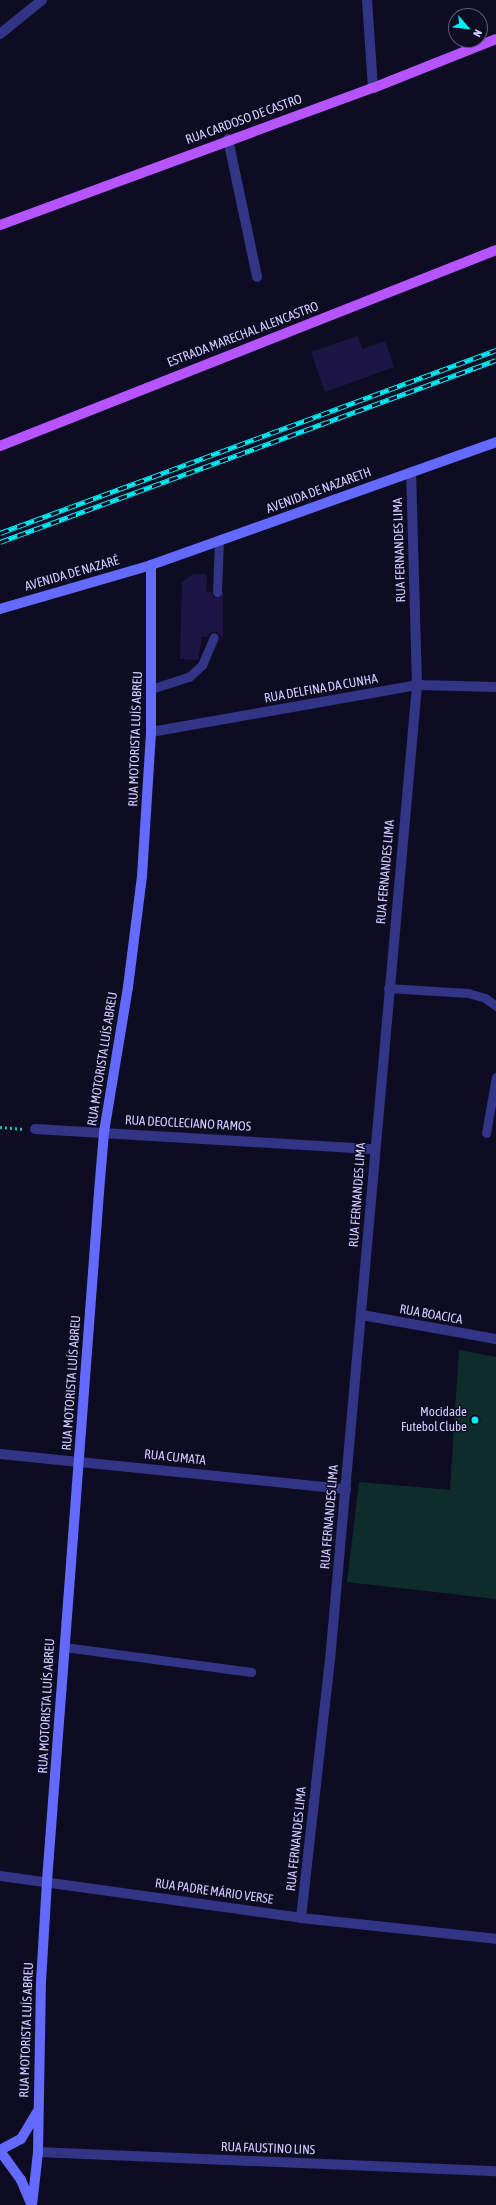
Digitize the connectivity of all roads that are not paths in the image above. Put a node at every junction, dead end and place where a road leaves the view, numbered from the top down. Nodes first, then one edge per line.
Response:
1 (42, 0) edge
2 (367, 0) edge
3 (0, 34) edge
4 (496, 39) edge
5 (373, 88) junction
6 (228, 139) junction
7 (0, 225) edge
8 (496, 250) edge
9 (257, 277) dead end
10 (496, 442) edge
11 (0, 446) edge
12 (411, 472) junction
13 (219, 540) junction
14 (151, 564) junction
15 (217, 592) dead end
16 (0, 609) edge
17 (214, 637) dead end
18 (417, 685) junction
19 (496, 687) edge
20 (151, 689) junction
21 (151, 732) junction
22 (388, 988) junction
23 (496, 1006) edge
24 (496, 1077) edge
25 (35, 1129) road end
26 (104, 1132) junction
27 (486, 1134) dead end
28 (374, 1149) junction
29 (362, 1316) junction
30 (496, 1340) edge
31 (0, 1454) edge
32 (79, 1461) junction
33 (346, 1489) junction
34 (64, 1647) junction
35 (251, 1672) dead end
36 (0, 1876) edge
37 (47, 1881) junction
38 (301, 1918) junction
39 (496, 1939) edge
40 (37, 2112) junction
41 (0, 2150) edge
42 (38, 2152) junction
43 (496, 2171) edge
44 (32, 2205) edge

1 - 3 street
2 - 5 street
4 - 5 main road, RUA CARDOSO DE CASTRO
5 - 6 main road, RUA CARDOSO DE CASTRO
6 - 7 main road, RUA CARDOSO DE CASTRO
6 - 9 street
8 - 11 main road, ESTRADA MARECHAL ALENCASTRO
10 - 12 main road, AVENIDA DE NAZARETH
12 - 13 main road, AVENIDA DE NAZARETH
12 - 18 street, RUA FERNANDES LIMA
13 - 14 main road, AVENIDA DE NAZARETH
13 - 15 lane
14 - 16 main road, AVENIDA DE NAZARÉ
14 - 20 main road, RUA MOTORISTA LUÍS ABREU
17 - 20 lane
18 - 19 street, RUA DELFINA DA CUNHA
18 - 21 street, RUA DELFINA DA CUNHA
18 - 22 street, RUA FERNANDES LIMA
20 - 21 main road, RUA MOTORISTA LUÍS ABREU
21 - 26 main road, RUA MOTORISTA LUÍS ABREU
22 - 23 lane
22 - 28 street, RUA FERNANDES LIMA
24 - 27 lane
25 - 26 street, RUA DEOCLECIANO RAMOS
26 - 28 street, RUA DEOCLECIANO RAMOS
26 - 32 main road, RUA MOTORISTA LUÍS ABREU
28 - 29 street, RUA FERNANDES LIMA
29 - 30 street, RUA BOACICA
29 - 33 street, RUA FERNANDES LIMA
31 - 32 street, RUA CUMATA
32 - 33 street, RUA CUMATA
32 - 34 main road, RUA MOTORISTA LUÍS ABREU
33 - 38 street, RUA FERNANDES LIMA
34 - 35 lane
34 - 37 main road, RUA MOTORISTA LUÍS ABREU
36 - 37 street, RUA PADRE MÁRIO VERSE
37 - 38 street, RUA PADRE MÁRIO VERSE
37 - 40 main road, RUA MOTORISTA LUÍS ABREU
38 - 39 street, RUA PADRE MÁRIO VERSE
40 - 41 main road
40 - 42 main road, RUA MOTORISTA LUÍS ABREU
41 - 44 main road
42 - 43 street, RUA FAUSTINO LINS
42 - 44 main road, RUA MOTORISTA LUÍS ABREU

